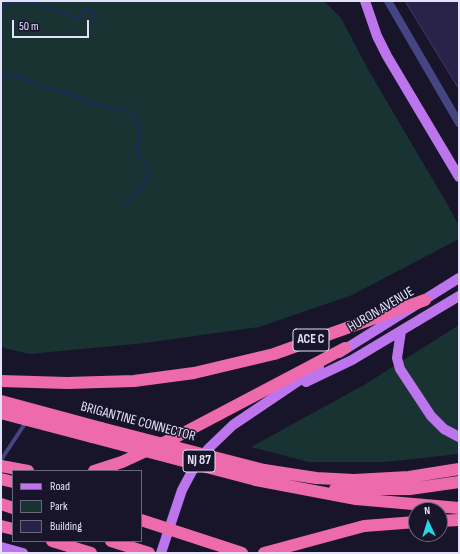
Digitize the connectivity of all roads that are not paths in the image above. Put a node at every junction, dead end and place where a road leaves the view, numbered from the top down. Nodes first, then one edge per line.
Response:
1 (365, 1) edge
2 (388, 1) edge
3 (459, 123) edge
4 (459, 177) edge
5 (459, 278) edge
6 (459, 296) edge
7 (425, 300) junction
8 (401, 331) junction
9 (345, 348) junction
10 (1, 381) edge
11 (280, 394) junction
12 (1, 401) edge
13 (1, 413) edge
14 (27, 420) junction
15 (459, 437) edge
16 (1, 460) edge
17 (1, 466) edge
18 (23, 470) edge
19 (97, 470) edge
20 (459, 470) edge
21 (1, 479) edge
22 (12, 482) edge
23 (459, 482) edge
24 (282, 486) junction
25 (1, 504) edge
26 (12, 508) edge
27 (459, 508) edge
28 (142, 520) edge
29 (459, 520) edge
30 (448, 521) edge
31 (408, 523) edge
32 (1, 526) edge
33 (12, 529) edge
34 (169, 529) junction
35 (55, 542) edge
36 (114, 542) edge
37 (1, 547) edge
38 (23, 553) edge
39 (91, 553) edge
40 (149, 553) edge
41 (161, 553) edge
42 (242, 553) edge
43 (264, 553) edge

1 - 4 main road
2 - 3 street
5 - 7 main road, HURON AVENUE / NJ 87
6 - 8 main road, HURON AVENUE / NJ 87
7 - 9 main road, HURON AVENUE / NJ 87
7 - 10 highway, ACE C
8 - 11 main road, HURON AVENUE / NJ 87
8 - 15 main road
9 - 11 main road, HURON AVENUE / NJ 87
9 - 19 highway
11 - 34 main road, HURON AVENUE / NJ 87
12 - 20 highway, BRIGANTINE CONNECTOR, bridge
13 - 14 highway
14 - 16 lane
14 - 24 highway, bridge
17 - 18 highway
21 - 22 highway
23 - 24 highway
24 - 27 highway
25 - 26 highway
28 - 34 highway
29 - 30 highway
31 - 43 highway
32 - 33 highway
34 - 41 main road, NJ 87
34 - 42 highway
35 - 39 highway
36 - 40 highway
37 - 38 main road

